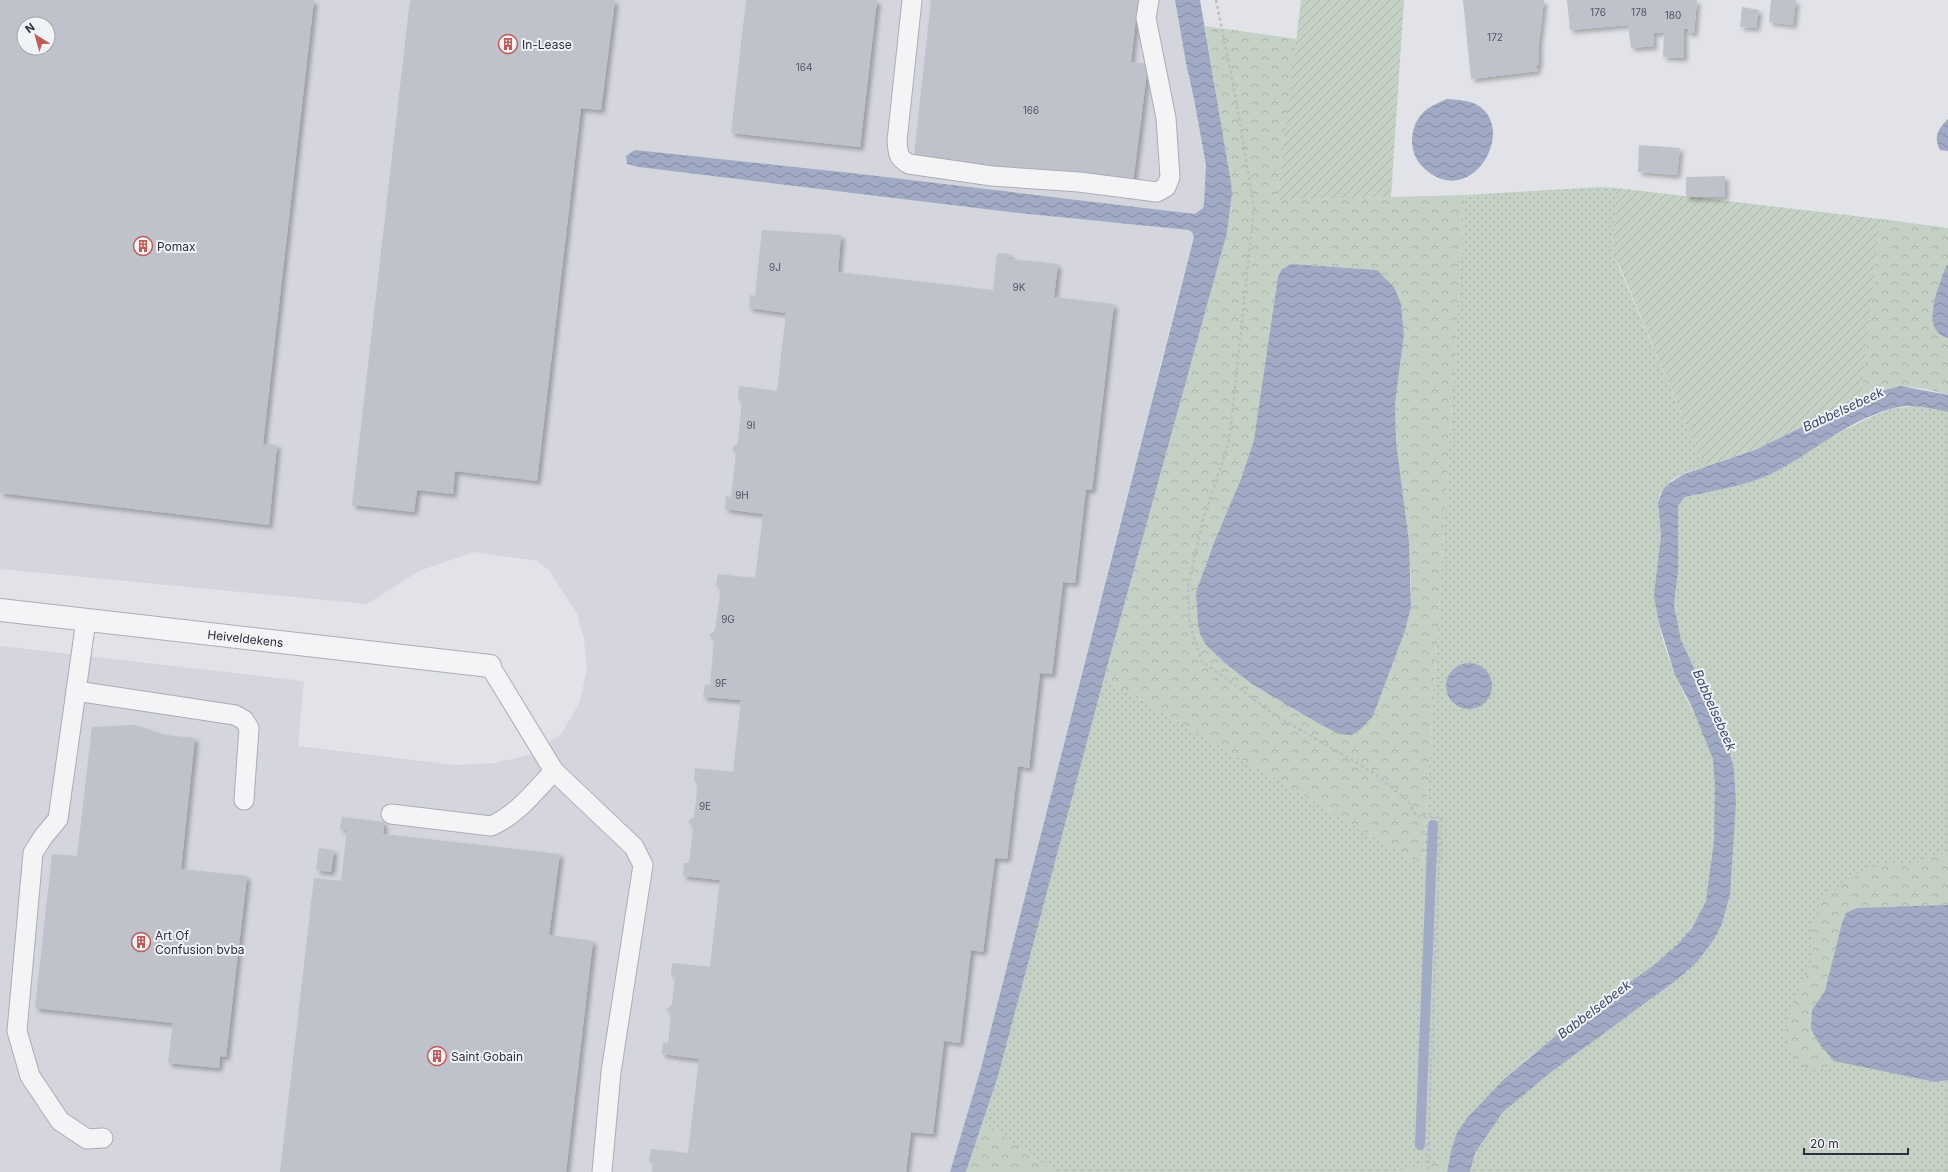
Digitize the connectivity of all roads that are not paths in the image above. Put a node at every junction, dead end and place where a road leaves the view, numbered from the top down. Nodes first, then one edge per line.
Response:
1 (912, 0) edge
2 (1149, 0) edge
3 (0, 610) edge
4 (86, 620) junction
5 (490, 666) joint
6 (76, 692) junction
7 (554, 771) junction
8 (244, 800) dead end
9 (391, 814) dead end
10 (103, 1138) dead end
11 (602, 1172) edge

1 - 2 lane
3 - 4 street, Heiveldekens
4 - 5 street, Heiveldekens
4 - 6 lane
5 - 7 lane
6 - 8 lane
6 - 10 lane
7 - 9 lane
7 - 11 lane

